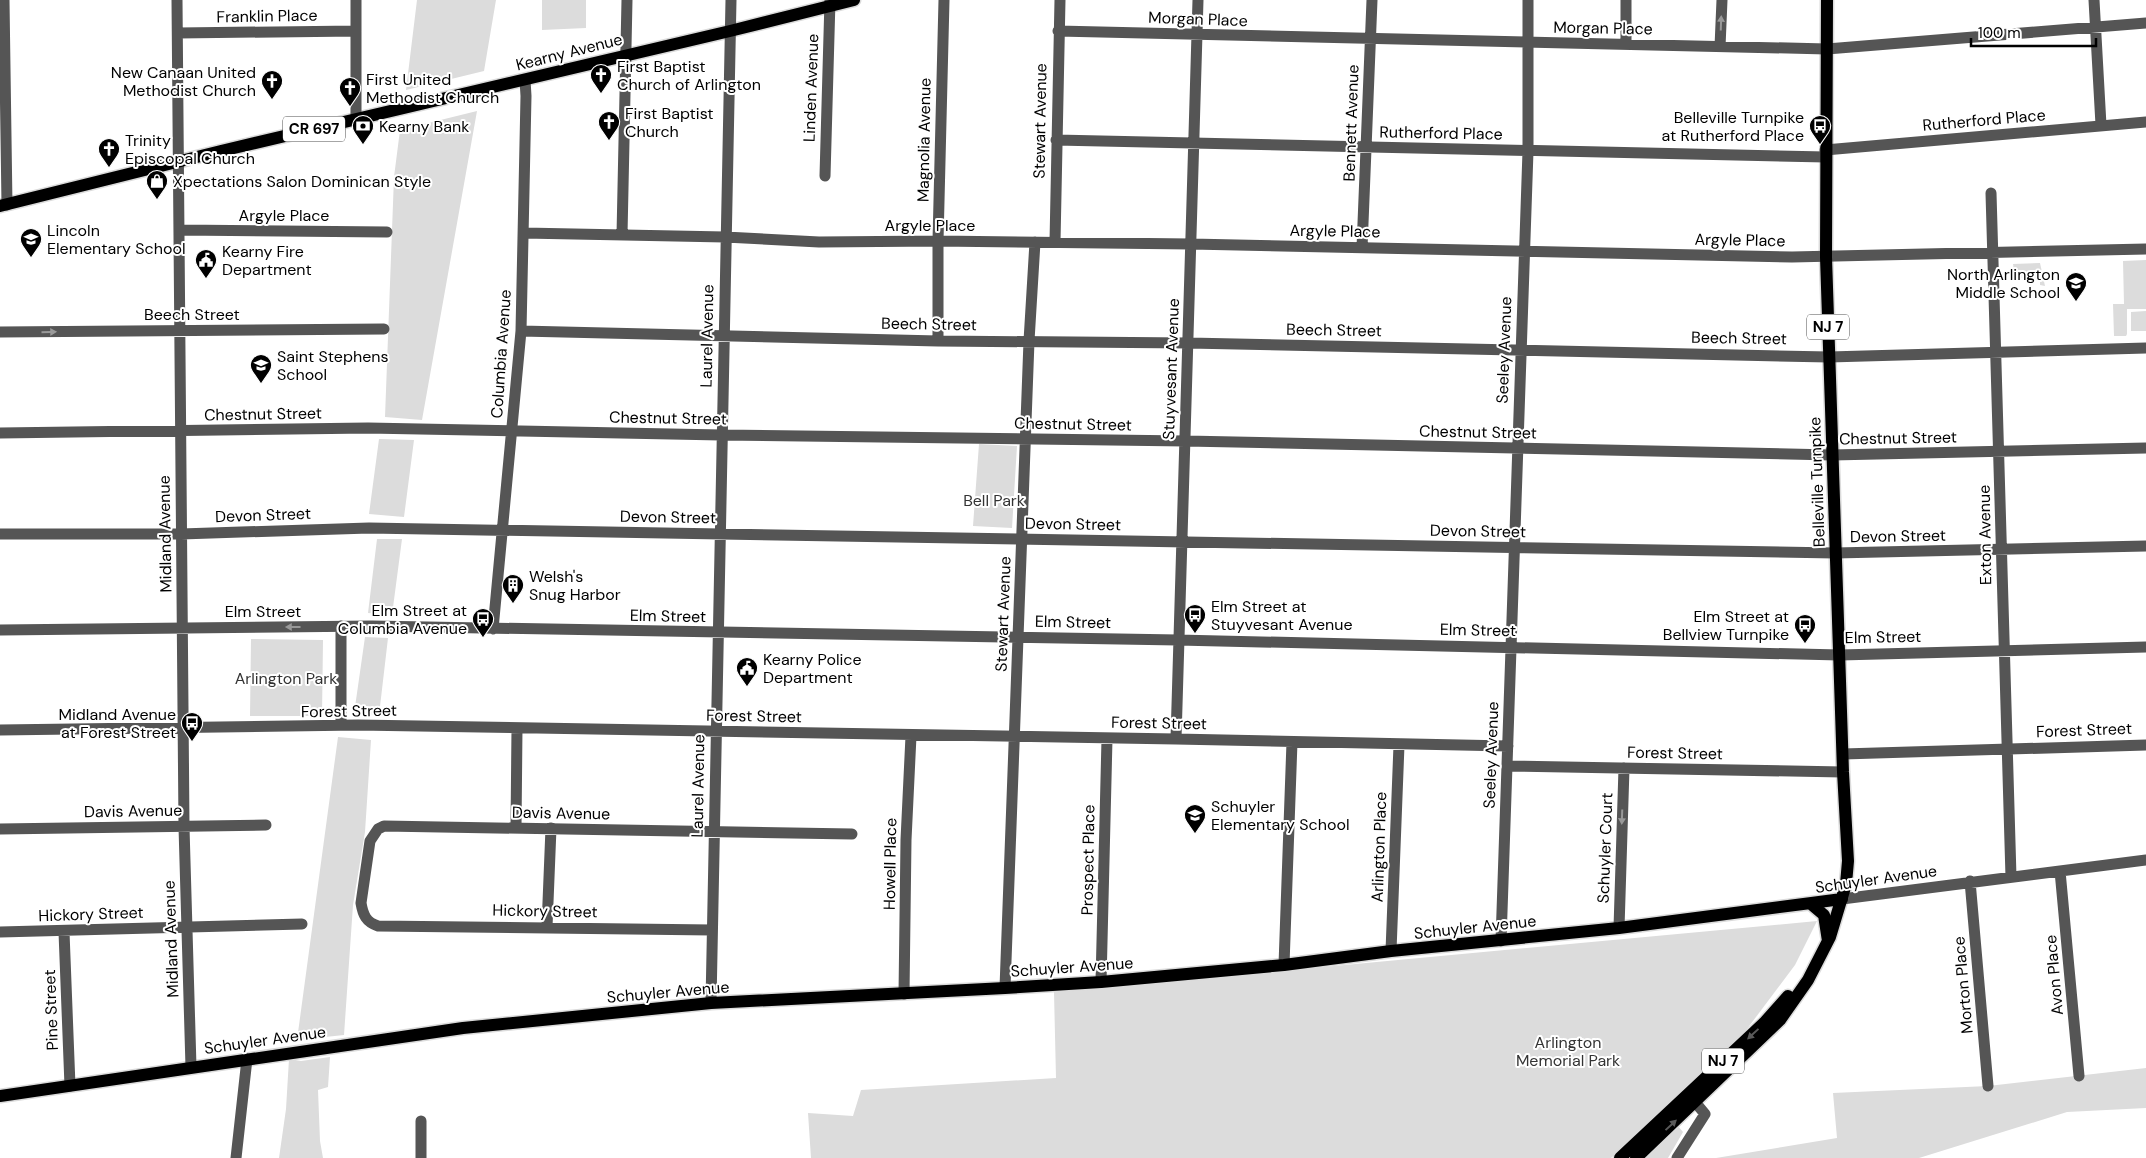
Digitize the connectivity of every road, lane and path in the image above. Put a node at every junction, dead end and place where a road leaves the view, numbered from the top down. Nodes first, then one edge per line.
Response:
1 (4, 0) edge
2 (177, 0) edge
3 (356, 0) edge
4 (627, 0) edge
5 (731, 0) edge
6 (854, 0) edge
7 (944, 0) edge
8 (1060, 0) edge
9 (1198, 0) edge
10 (1372, 0) edge
11 (1528, 0) edge
12 (1626, 0) edge
13 (1722, 0) edge
14 (1827, 0) edge
15 (2094, 0) edge
16 (830, 3) edge
17 (2146, 23) edge
18 (2096, 27) junction
19 (356, 31) junction
20 (730, 31) junction
21 (1058, 31) junction
22 (178, 33) junction
23 (1197, 35) junction
24 (1370, 40) junction
25 (1527, 42) junction
26 (1626, 44) junction
27 (1720, 47) junction
28 (1827, 49) junction
29 (626, 55) junction
30 (525, 80) junction
31 (356, 119) junction
32 (2146, 122) edge
33 (2101, 125) junction
34 (1056, 140) junction
35 (1194, 143) junction
36 (1367, 148) junction
37 (1528, 151) junction
38 (1825, 153) junction
39 (178, 163) junction
40 (825, 176) dead end
41 (1991, 192) dead end
42 (3, 205) edge
43 (180, 230) junction
44 (387, 232) dead end
45 (524, 233) junction
46 (622, 235) junction
47 (725, 237) junction
48 (938, 241) junction
49 (1035, 242) junction
50 (1055, 242) junction
51 (1192, 244) junction
52 (1362, 248) junction
53 (2146, 250) edge
54 (1524, 251) junction
55 (1993, 254) junction
56 (1826, 257) junction
57 (384, 329) dead end
58 (180, 331) junction
59 (521, 331) junction
60 (0, 332) edge
61 (725, 335) junction
62 (938, 341) junction
63 (1029, 341) junction
64 (1188, 343) junction
65 (2146, 348) edge
66 (1520, 350) junction
67 (1997, 352) junction
68 (1829, 356) junction
69 (512, 430) junction
70 (180, 432) junction
71 (0, 433) edge
72 (721, 435) junction
73 (1026, 440) junction
74 (1186, 441) junction
75 (2146, 448) edge
76 (1517, 449) junction
77 (1999, 452) junction
78 (1832, 455) junction
79 (502, 530) junction
80 (0, 534) edge
81 (182, 534) junction
82 (721, 534) junction
83 (1022, 539) junction
84 (1182, 541) junction
85 (2146, 546) edge
86 (1514, 548) junction
87 (2001, 550) junction
88 (1835, 553) junction
89 (341, 626) junction
90 (183, 628) junction
91 (493, 629) junction
92 (0, 630) edge
93 (718, 633) junction
94 (1018, 637) junction
95 (1178, 640) junction
96 (1511, 647) junction
97 (2146, 647) edge
98 (2003, 651) junction
99 (1840, 654) junction
100 (341, 725) junction
101 (184, 727) junction
102 (517, 728) junction
103 (0, 730) edge
104 (715, 732) junction
105 (911, 736) junction
106 (1014, 737) junction
107 (1107, 738) junction
108 (1176, 739) junction
109 (1292, 742) junction
110 (1399, 744) junction
111 (2146, 745) edge
112 (1508, 746) junction
113 (2007, 749) junction
114 (1843, 754) junction
115 (1507, 766) junction
116 (1624, 768) junction
117 (1843, 772) junction
118 (266, 826) dead end
119 (184, 827) junction
120 (516, 828) junction
121 (551, 828) junction
122 (0, 829) edge
123 (714, 833) junction
124 (852, 834) dead end
125 (2146, 860) edge
126 (2060, 871) junction
127 (2011, 877) junction
128 (1970, 882) junction
129 (1842, 899) junction
130 (1810, 904) junction
131 (302, 924) dead end
132 (186, 926) junction
133 (378, 926) joint
134 (548, 927) junction
135 (1619, 928) junction
136 (712, 930) junction
137 (0, 932) edge
138 (64, 932) junction
139 (1500, 941) junction
140 (1828, 941) junction
141 (1391, 951) junction
142 (1820, 958) junction
143 (1284, 965) junction
144 (1101, 982) junction
145 (1005, 988) junction
146 (904, 994) junction
147 (710, 1003) junction
148 (248, 1059) junction
149 (191, 1067) junction
150 (2079, 1076) dead end
151 (70, 1086) junction
152 (1988, 1086) dead end
153 (0, 1096) edge
154 (1695, 1102) junction
155 (421, 1121) dead end
156 (236, 1158) edge
157 (421, 1158) edge
158 (1620, 1158) edge
159 (1636, 1158) edge
160 (1677, 1158) edge

1 - 42 street
2 - 22 street, Midland Avenue
3 - 19 street
4 - 29 street
5 - 20 street, Laurel Avenue
6 - 16 main road, Kearny Avenue / CR 697
7 - 48 street, Magnolia Avenue
8 - 21 street, Stewart Avenue
9 - 23 street, Stuyvesant Avenue
10 - 24 street, Bennett Avenue
11 - 25 street, Seeley Avenue
12 - 26 street
27 -> 13 street
14 - 28 main road, Belleville Turnpike / NJ 7
15 - 18 street
16 - 20 main road, Kearny Avenue / CR 697
16 - 40 street, Linden Avenue
17 - 18 street, Morgan Place
18 - 28 street, Morgan Place
18 - 33 street
19 - 22 street, Franklin Place
19 - 31 street
20 - 29 main road, Kearny Avenue / CR 697
20 - 47 street, Laurel Avenue
21 - 23 street, Morgan Place
21 - 34 street, Stewart Avenue
22 - 39 street, Midland Avenue
23 - 24 street, Morgan Place
23 - 35 street, Stuyvesant Avenue
24 - 25 street, Morgan Place
24 - 36 street, Bennett Avenue
25 - 26 street, Morgan Place
25 - 37 street, Seeley Avenue
26 - 27 street, Morgan Place
27 - 28 street, Morgan Place
28 - 38 main road, Belleville Turnpike / NJ 7
29 - 30 main road, Kearny Avenue / CR 697
29 - 46 street
30 - 31 main road, Kearny Avenue / CR 697
30 - 45 street, Columbia Avenue
31 - 39 main road, Kearny Avenue / CR 697
32 - 33 street, Rutherford Place
33 - 38 street, Rutherford Place
34 - 35 street, Rutherford Place
34 - 50 street, Stewart Avenue
35 - 36 street, Rutherford Place
35 - 51 street, Stuyvesant Avenue
36 - 37 street, Rutherford Place
36 - 52 street, Bennett Avenue
37 - 38 street, Rutherford Place
37 - 54 street, Seeley Avenue
38 - 56 main road, Belleville Turnpike / NJ 7
39 - 42 main road, Kearny Avenue / CR 697
39 - 43 street, Midland Avenue
41 - 55 street, Exton Avenue
43 - 44 street, Argyle Place
43 - 58 street, Midland Avenue
45 - 46 street, Argyle Place
45 - 59 street, Columbia Avenue
46 - 47 street, Argyle Place
47 - 48 street, Argyle Place
47 - 61 street, Laurel Avenue
48 - 49 street, Argyle Place
48 - 62 street, Magnolia Avenue
49 - 50 street, Argyle Place
49 - 63 street, Stewart Avenue
50 - 51 street, Argyle Place
51 - 52 street, Argyle Place
51 - 64 street, Stuyvesant Avenue
52 - 54 street, Argyle Place
53 - 55 street, Argyle Place
54 - 56 street, Argyle Place
54 - 66 street, Seeley Avenue
55 - 56 street, Argyle Place
55 - 67 street, Exton Avenue
56 - 68 main road, Belleville Turnpike / NJ 7
57 - 58 street, Beech Street
60 -> 58 street, Beech Street
58 - 70 street, Midland Avenue
59 - 61 street, Beech Street
59 - 69 street, Columbia Avenue
61 - 62 street, Beech Street
61 - 72 street, Laurel Avenue
62 - 63 street, Beech Street
63 - 64 street, Beech Street
63 - 73 street, Stewart Avenue
64 - 66 street, Beech Street
64 - 74 street, Stuyvesant Avenue
65 - 67 street, Beech Street
66 - 68 street, Beech Street
66 - 76 street, Seeley Avenue
67 - 68 street, Beech Street
67 - 77 street, Exton Avenue
68 - 78 main road, Belleville Turnpike / NJ 7
69 - 70 street, Chestnut Street
69 - 72 street, Chestnut Street
69 - 79 street, Columbia Avenue
70 - 71 street, Chestnut Street
70 - 81 street, Midland Avenue
72 - 73 street, Chestnut Street
72 - 82 street, Laurel Avenue
73 - 74 street, Chestnut Street
73 - 83 street, Stewart Avenue
74 - 76 street, Chestnut Street
74 - 84 street, Stuyvesant Avenue
75 - 77 street, Chestnut Street
76 - 78 street, Chestnut Street
76 - 86 street, Seeley Avenue
77 - 78 street, Chestnut Street
77 - 87 street, Exton Avenue
78 - 88 main road, Belleville Turnpike / NJ 7
79 - 81 street, Devon Street
79 - 82 street, Devon Street
79 - 91 street, Columbia Avenue
80 - 81 street, Devon Street
81 - 90 street, Midland Avenue
82 - 83 street, Devon Street
82 - 93 street, Laurel Avenue
83 - 84 street, Devon Street
83 - 94 street, Stewart Avenue
84 - 86 street, Devon Street
84 - 95 street, Stuyvesant Avenue
85 - 87 street, Devon Street
86 - 88 street, Devon Street
86 - 96 street, Seeley Avenue
87 - 88 street, Devon Street
87 - 98 street, Exton Avenue
88 - 99 main road, Belleville Turnpike / NJ 7
89 -> 90 street, Elm Street
89 - 91 street, Elm Street
89 - 100 street
90 - 92 street, Elm Street
90 - 101 street, Midland Avenue
91 - 93 street, Elm Street
93 - 94 street, Elm Street
93 - 104 street, Laurel Avenue
94 - 95 street, Elm Street
94 - 106 street, Stewart Avenue
95 - 96 street, Elm Street
95 - 108 street, Stuyvesant Avenue
96 - 99 street, Elm Street
96 - 112 street, Seeley Avenue
97 - 98 street, Elm Street
98 - 99 street, Elm Street
98 - 113 street, Exton Avenue
99 - 114 main road, Belleville Turnpike / NJ 7
100 - 101 street, Forest Street
100 - 102 street, Forest Street
101 - 103 street, Forest Street
101 - 119 street, Midland Avenue
102 - 104 street, Forest Street
102 - 120 street
104 - 105 street, Forest Street
104 - 123 street, Laurel Avenue
105 - 106 street, Forest Street
105 - 146 street, Howell Place
106 - 107 street, Forest Street
106 - 145 street, Stewart Avenue
107 - 108 street, Forest Street
107 - 144 street, Prospect Place
108 - 109 street, Forest Street
109 - 110 street, Forest Street
109 - 143 street
110 - 112 street, Forest Street
110 - 141 street, Arlington Place
111 - 113 street, Forest Street
112 - 115 street, Seeley Avenue
113 - 114 street, Forest Street
113 - 127 street, Exton Avenue
114 - 117 main road, Belleville Turnpike / NJ 7
115 - 116 street, Forest Street
115 - 139 street, Seeley Avenue
116 - 117 street, Forest Street
116 -> 135 street, Schuyler Court
117 - 129 main road, Belleville Turnpike / NJ 7
118 - 119 street, Davis Avenue
119 - 122 street, Davis Avenue
119 - 132 street, Midland Avenue
120 - 121 street, Davis Avenue
120 - 133 street, Davis Avenue
121 - 123 street, Davis Avenue
121 - 134 street
123 - 124 street, Davis Avenue
123 - 136 street, Laurel Avenue
125 - 126 street, Schuyler Avenue
126 - 127 street, Schuyler Avenue
126 - 150 street, Avon Place
127 - 128 street, Schuyler Avenue
128 - 129 street, Schuyler Avenue
128 - 152 street, Morton Place
129 - 130 main road, Schuyler Avenue
129 - 140 main road, Belleville Turnpike / NJ 7
130 - 135 main road, Schuyler Avenue
130 - 140 main road
131 - 132 street, Hickory Street
132 - 138 street, Hickory Street
132 - 149 street, Midland Avenue
133 - 134 street, Hickory Street
134 - 136 street, Hickory Street
135 - 139 main road, Schuyler Avenue
136 - 147 street, Laurel Avenue
137 - 138 street, Hickory Street
138 - 151 street, Pine Street
139 - 141 main road, Schuyler Avenue
140 - 142 main road, Belleville Turnpike / NJ 7
141 - 143 main road, Schuyler Avenue
142 - 154 main road, Belleville Turnpike / NJ 7
142 -> 158 main road, Belleville Turnpike / NJ 7
143 - 144 main road, Schuyler Avenue
144 - 145 main road, Schuyler Avenue
145 - 146 main road, Schuyler Avenue
146 - 147 main road, Schuyler Avenue
147 - 148 main road, Schuyler Avenue
148 - 149 main road, Schuyler Avenue
148 - 156 street
149 - 151 main road, Schuyler Avenue
151 - 153 main road, Schuyler Avenue
159 -> 154 main road, Belleville Turnpike / NJ 7
154 - 160 street
155 - 157 street

